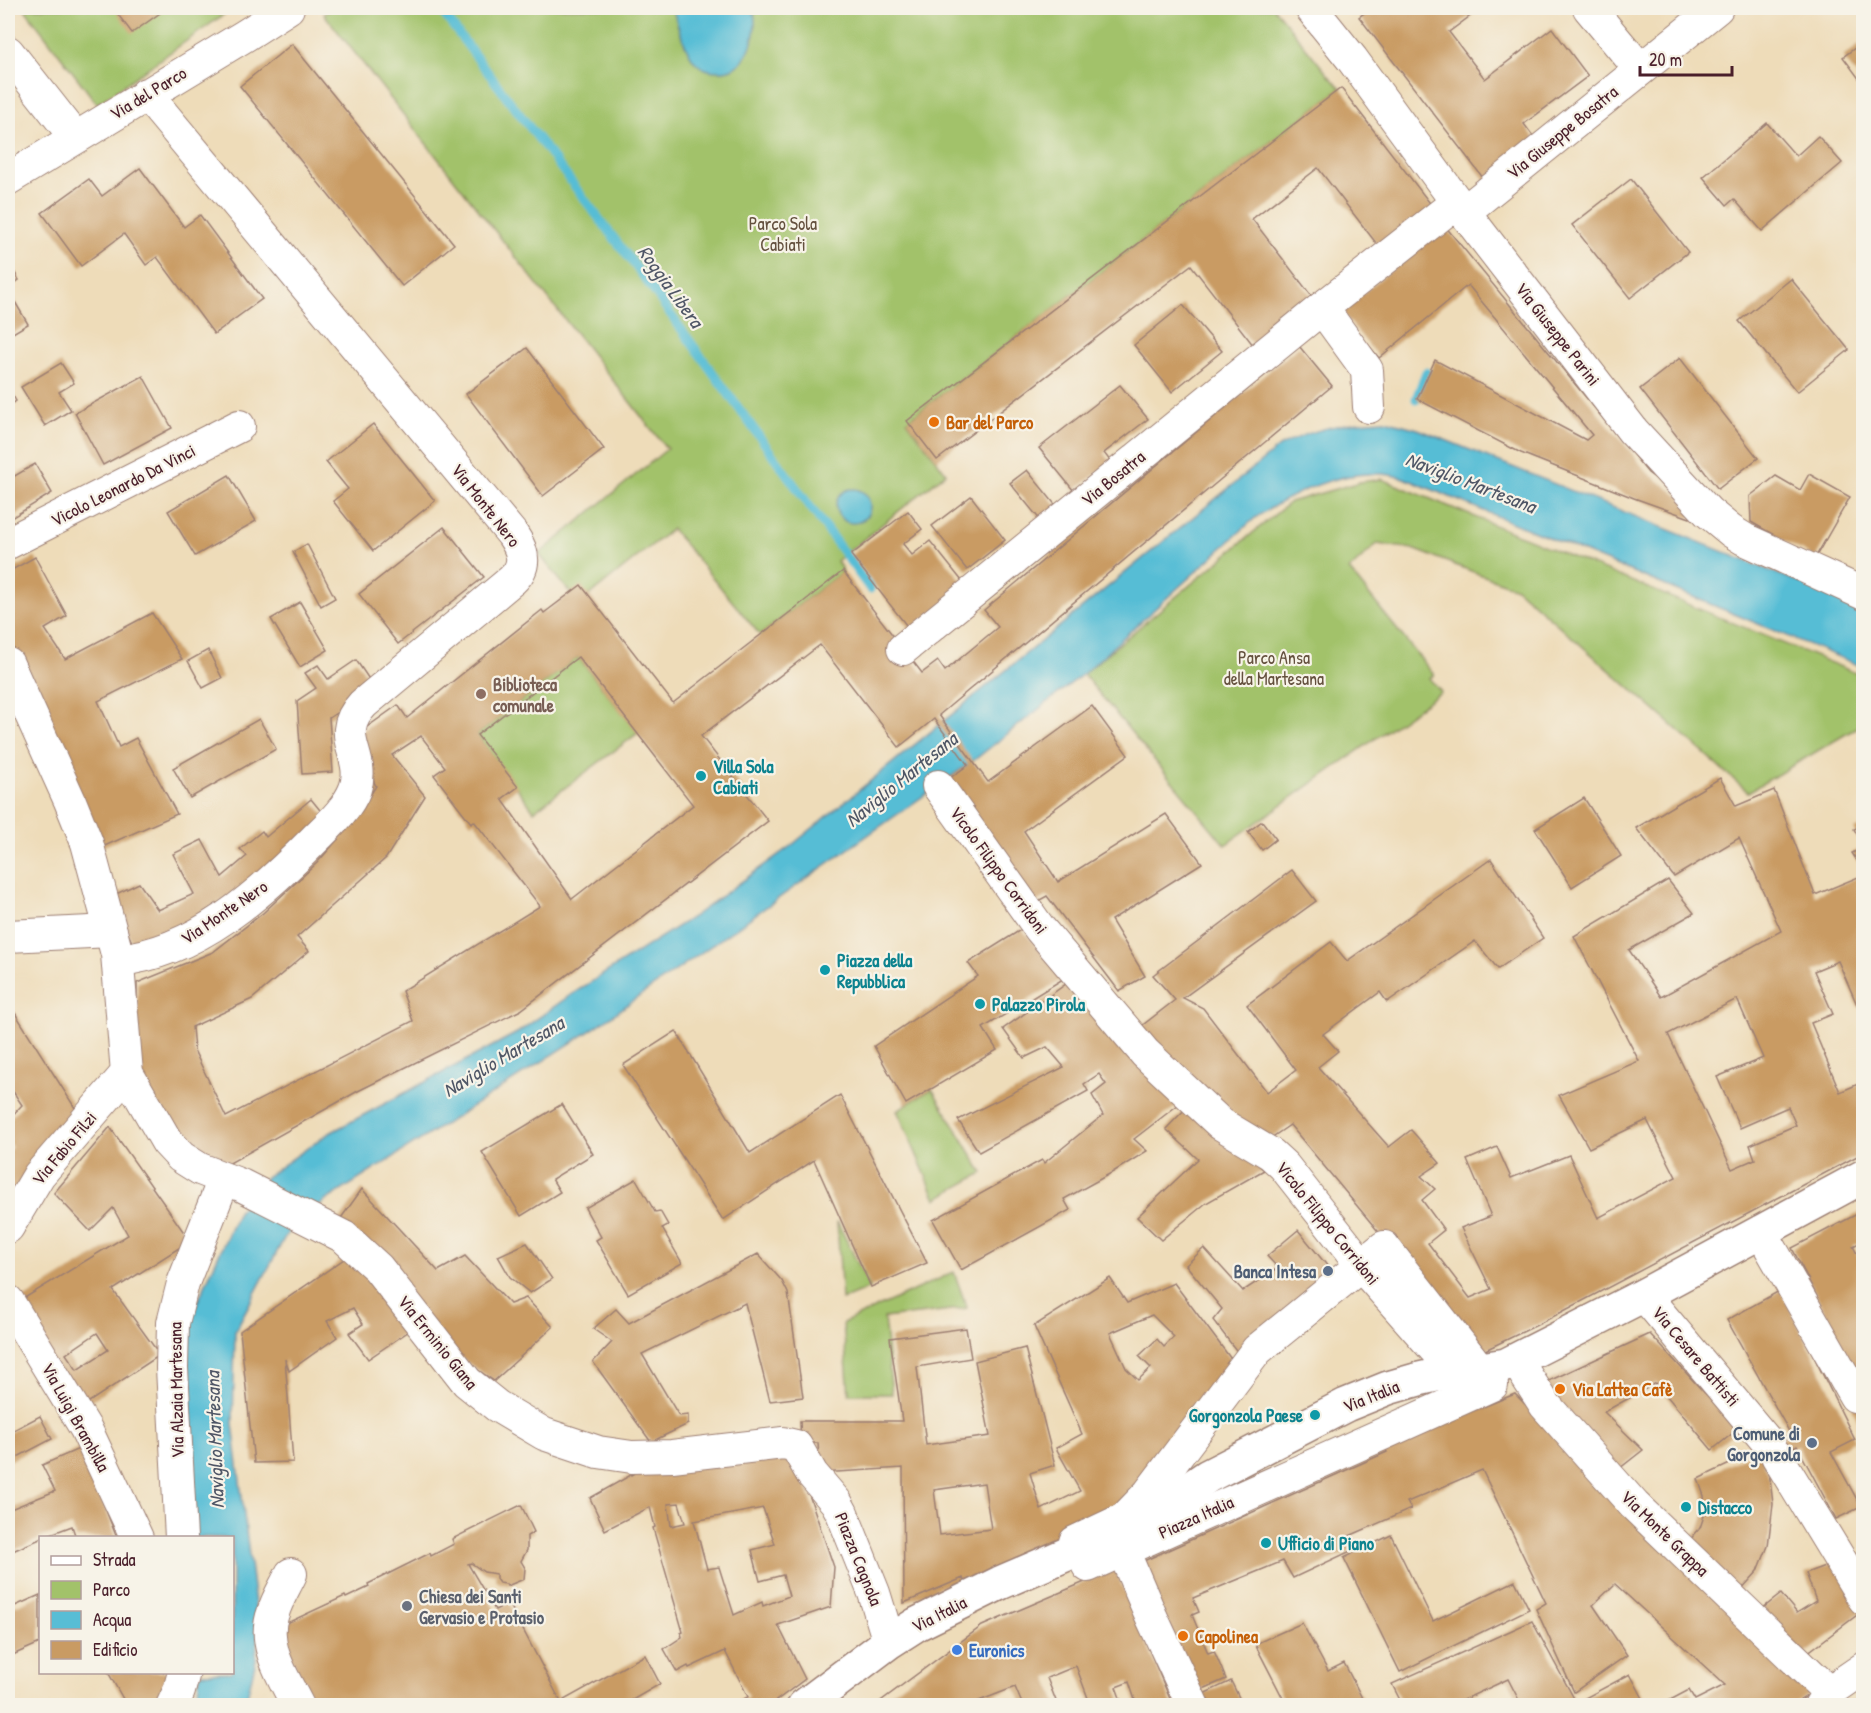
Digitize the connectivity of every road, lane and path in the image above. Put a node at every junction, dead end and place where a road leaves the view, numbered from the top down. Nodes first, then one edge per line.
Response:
1 (288, 8) edge
2 (1311, 8) edge
3 (1589, 8) edge
4 (1717, 8) edge
5 (8, 52) edge
6 (1640, 69) junction
7 (146, 94) junction
8 (75, 137) junction
9 (8, 179) edge
10 (1460, 207) junction
11 (1322, 308) junction
12 (1369, 407) dead end
13 (239, 426) dead end
14 (8, 543) edge
15 (1863, 594) edge
16 (903, 649) dead end
17 (8, 664) edge
18 (938, 786) dead end
19 (8, 936) edge
20 (115, 946) junction
21 (128, 1073) junction
22 (1863, 1176) edge
23 (238, 1185) junction
24 (8, 1227) edge
25 (1762, 1233) junction
26 (1362, 1266) junction
27 (1644, 1295) junction
28 (8, 1301) edge
29 (1516, 1360) junction
30 (1467, 1370) junction
31 (1855, 1396) dead end
32 (799, 1451) joint
33 (136, 1536) edge
34 (181, 1536) edge
35 (1120, 1542) junction
36 (1079, 1549) junction
37 (291, 1574) dead end
38 (1863, 1599) edge
39 (889, 1642) junction
40 (1863, 1668) edge
41 (183, 1674) edge
42 (1824, 1699) edge
43 (172, 1706) edge
44 (298, 1706) edge
45 (804, 1706) edge
46 (1193, 1706) edge

1 - 7 street, Via del Parco
2 - 10 street, Via Giuseppe Parini
3 - 6 street
4 - 6 street, Via Giuseppe Bosatra
5 - 8 street
6 - 10 street, Via Giuseppe Bosatra
7 - 8 street, Via del Parco
7 - 20 street, Via Monte Nero
8 - 9 street, Via del Parco
10 - 11 street, Via Bosatra
10 - 15 street, Via Giuseppe Parini
11 - 12 street
11 - 16 street, Via Bosatra
13 - 14 street, Vicolo Leonardo Da Vinci
17 - 20 street
18 - 26 street, Vicolo Filippo Corridoni
19 - 20 street, Via Monte Nero
20 - 21 street
21 - 23 street, Via Erminio Giana
21 - 24 street, Via Fabio Filzi
22 - 25 street, Via Italia
23 - 32 street, Via Erminio Giana
23 - 34 street, Via Alzaia Martesana
25 - 27 street, Via Italia
25 - 31 street
26 - 30 street, Vicolo Filippo Corridoni
26 - 36 street, Piazza Italia
27 - 29 street, Via Italia
27 - 38 street, Via Cesare Battisti
28 - 33 street, Via Luigi Brambilla
29 - 30 street, Via Italia
29 - 42 street, Via Monte Grappa
30 - 35 street, Via Italia
32 - 39 street, Piazza Cagnola
35 - 36 street, Via Italia
35 - 46 street
36 - 39 street, Via Italia
37 - 44 street
39 - 45 street, Via Italia
40 - 42 street
41 - 43 street

